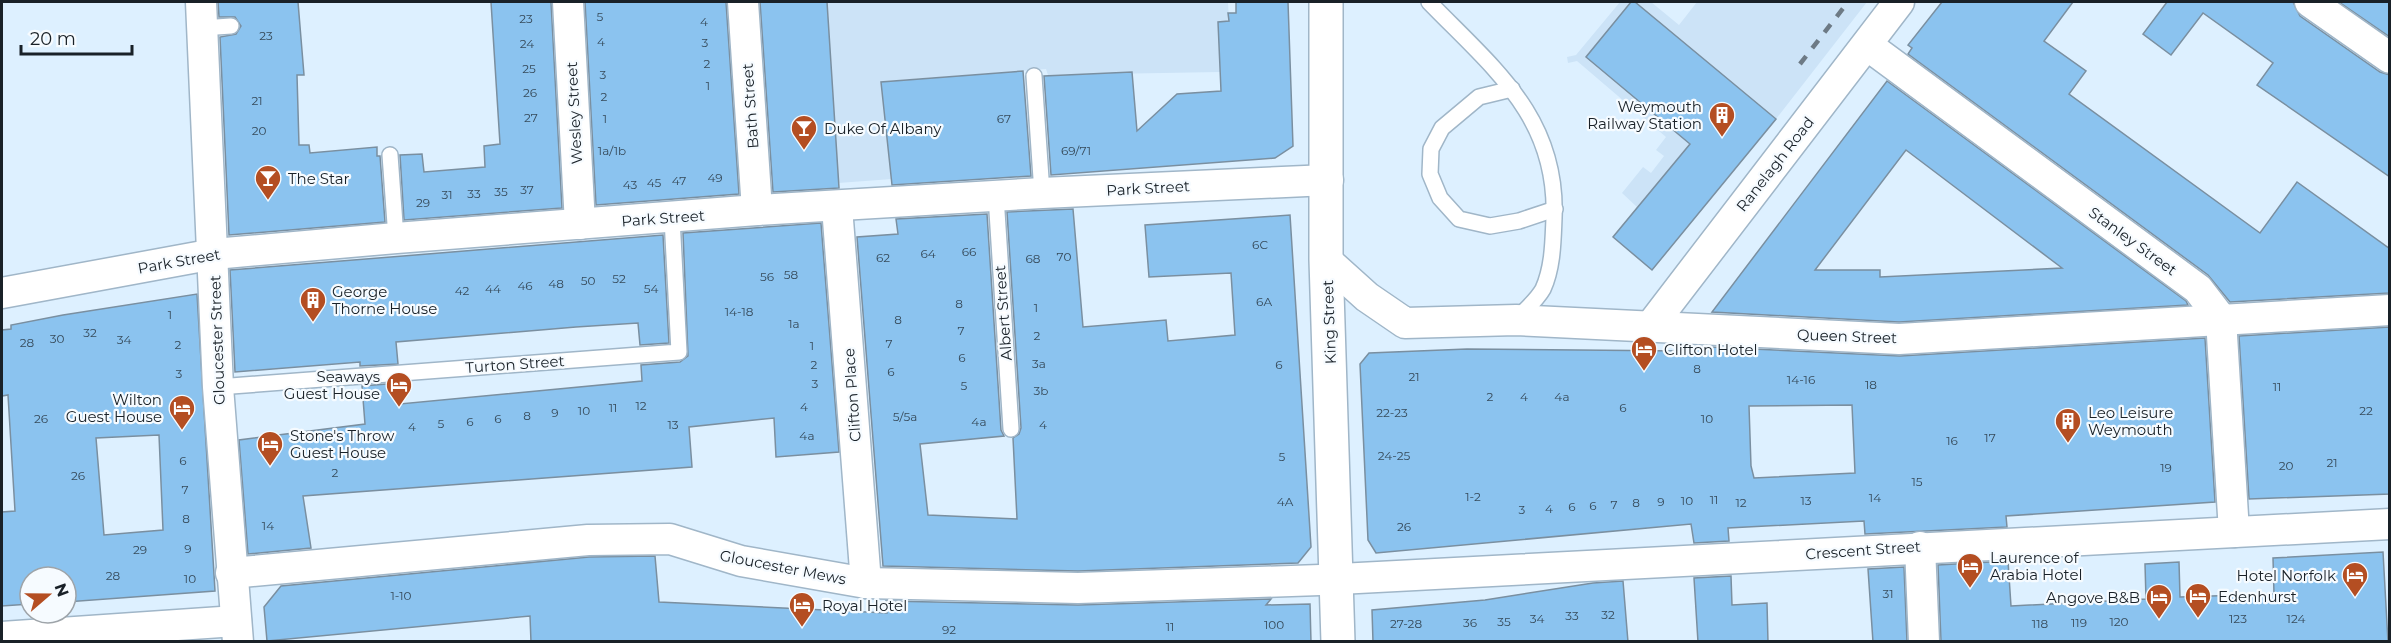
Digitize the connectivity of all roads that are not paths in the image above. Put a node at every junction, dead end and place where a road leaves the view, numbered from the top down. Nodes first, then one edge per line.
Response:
1 (568, 2) edge
2 (743, 2) edge
3 (1326, 2) edge
4 (1429, 2) edge
5 (1899, 2) edge
6 (2310, 2) edge
7 (201, 15) edge
8 (231, 26) dead end
9 (1867, 45) junction
10 (2390, 58) edge
11 (1034, 76) dead end
12 (1512, 89) junction
13 (390, 154) dead end
14 (1328, 180) junction
15 (1042, 193) junction
16 (996, 196) junction
17 (837, 207) junction
18 (1555, 209) junction
19 (757, 210) junction
20 (672, 218) junction
21 (580, 224) junction
22 (396, 238) junction
23 (214, 254) junction
24 (1326, 260) junction
25 (2, 293) edge
26 (2390, 310) edge
27 (2221, 319) junction
28 (1516, 320) junction
29 (1650, 327) junction
30 (218, 387) junction
31 (1011, 429) dead end
32 (2390, 524) edge
33 (2234, 532) junction
34 (1920, 547) junction
35 (231, 573) junction
36 (1337, 579) junction
37 (866, 583) junction
38 (237, 631) edge
39 (2, 636) edge
40 (1338, 642) edge
41 (1924, 642) edge

1 - 21 street, Wesley Street
2 - 19 street, Bath Street
3 - 14 main road, King Street
4 - 12 lane
5 - 9 street, Ranelagh Road
6 - 10 street
7 - 8 lane
7 - 23 street, Gloucester Street
9 - 27 street, Stanley Street
9 - 29 street, Ranelagh Road
11 - 15 lane
12 - 18 lane
12 - 18 lane
13 - 22 lane
14 - 15 street, Park Street
14 - 24 main road, King Street
15 - 16 street, Park Street
16 - 17 street, Park Street
16 - 31 lane, Albert Street
17 - 19 street, Park Street
17 - 37 street, Clifton Place
18 - 28 lane
19 - 20 street, Park Street
20 - 21 street, Park Street
20 - 30 lane, Turton Street
21 - 22 street, Park Street
22 - 23 street, Park Street
23 - 25 street, Park Street
23 - 30 street, Gloucester Street
24 - 28 street, Queen Street
24 - 36 main road, King Street
26 - 27 street, Queen Street
27 - 29 street, Queen Street
27 - 33 street
28 - 29 street, Queen Street
30 - 35 street, Gloucester Street
32 - 33 street, Crescent Street
33 - 34 street, Crescent Street
34 - 36 street, Crescent Street
34 - 41 street
35 - 37 street, Gloucester Mews
35 - 38 street, Gloucester Street
36 - 37 street, Gloucester Mews
36 - 40 main road, King Street
38 - 39 street

